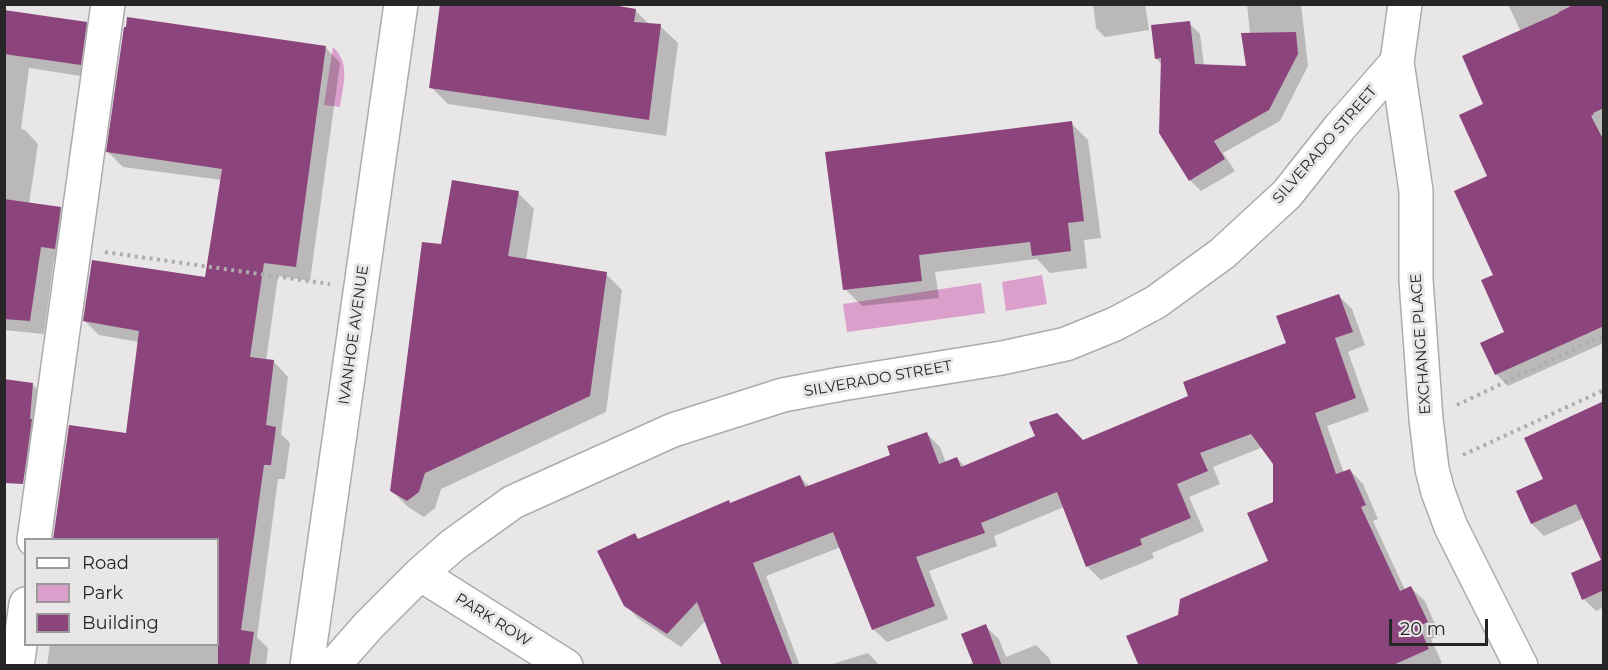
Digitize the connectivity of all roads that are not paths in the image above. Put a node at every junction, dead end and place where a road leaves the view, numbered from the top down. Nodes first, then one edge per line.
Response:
1 (108, 4) edge
2 (401, 4) edge
3 (1405, 4) edge
4 (1397, 62) junction
5 (34, 538) edge
6 (420, 574) junction
7 (24, 617) edge
8 (17, 666) edge
9 (307, 666) edge
10 (333, 666) edge
11 (566, 666) edge
12 (1521, 666) edge

1 - 5 street
2 - 9 street, IVANHOE AVENUE
3 - 4 street, EXCHANGE PLACE
4 - 6 street, SILVERADO STREET
4 - 12 street, EXCHANGE PLACE
6 - 10 street, SILVERADO STREET
6 - 11 street, PARK ROW
7 - 8 street

